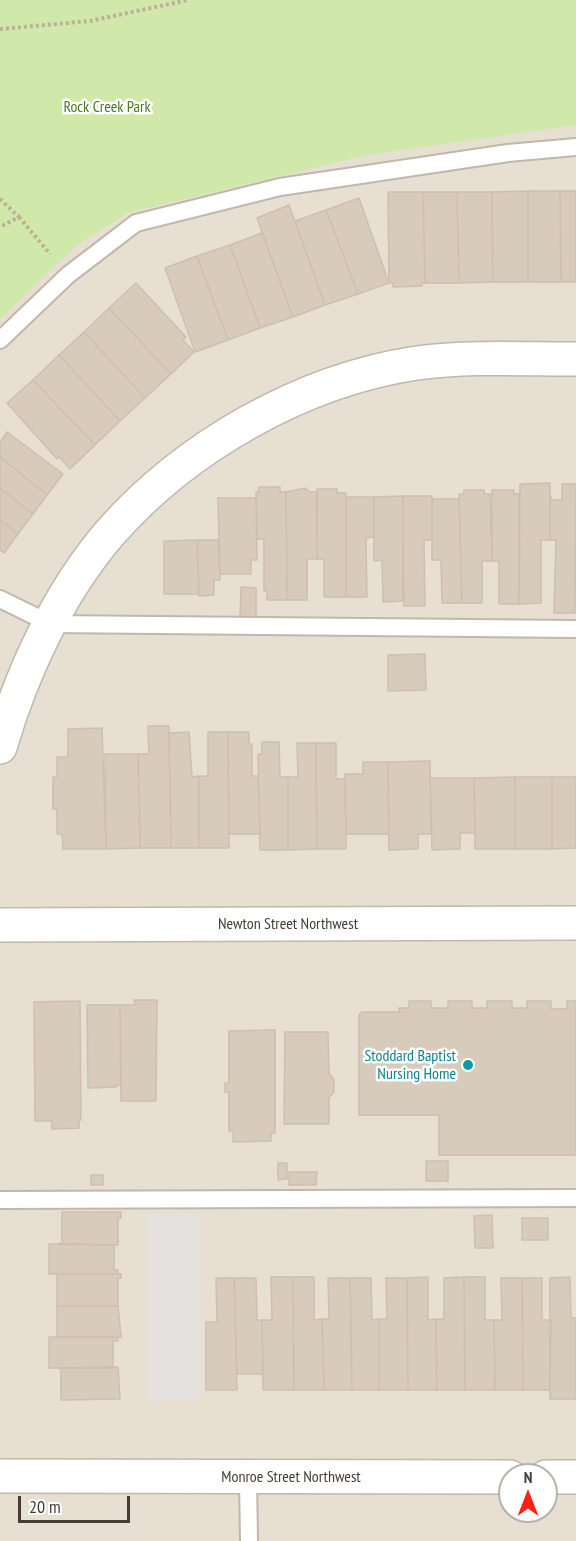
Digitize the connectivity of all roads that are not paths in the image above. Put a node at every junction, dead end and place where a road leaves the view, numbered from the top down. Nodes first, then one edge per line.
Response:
1 (576, 147) edge
2 (0, 340) edge
3 (576, 359) edge
4 (0, 599) edge
5 (51, 624) junction
6 (576, 629) edge
7 (0, 747) edge
8 (576, 923) edge
9 (0, 925) edge
10 (576, 1198) edge
11 (0, 1200) edge
12 (0, 1476) edge
13 (248, 1477) junction
14 (498, 1477) edge
15 (558, 1477) edge
16 (576, 1478) edge
17 (249, 1541) edge

1 - 2 lane
3 - 5 street
4 - 5 lane
5 - 6 lane
5 - 7 street
8 - 9 street, Newton Street Northwest
10 - 11 lane
12 - 13 street, Monroe Street Northwest
13 - 14 street, Monroe Street Northwest
13 - 17 lane
15 - 16 street

